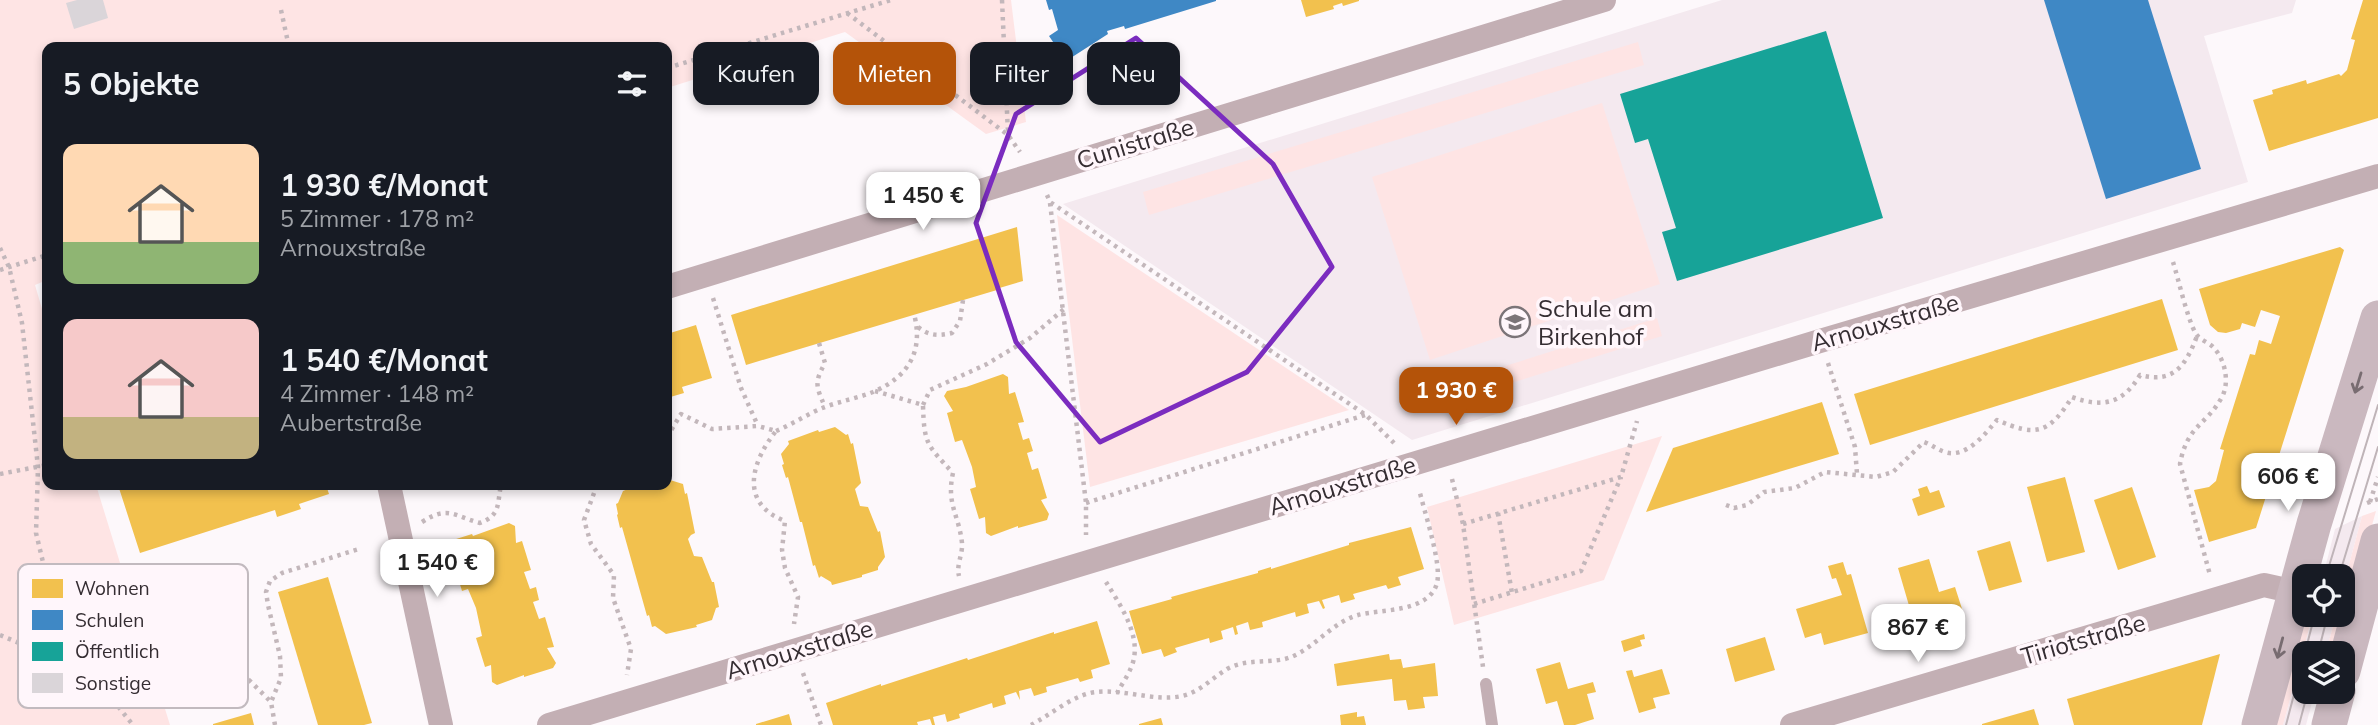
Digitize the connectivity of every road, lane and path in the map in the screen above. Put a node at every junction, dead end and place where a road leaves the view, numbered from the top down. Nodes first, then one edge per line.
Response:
1 (891, 0) edge
2 (1002, 0) edge
3 (1604, 0) edge
4 (281, 10) dead end
5 (847, 13) junction
6 (288, 42) edge
7 (672, 66) edge
8 (1008, 135) junction
9 (1037, 174) junction
10 (2378, 176) edge
11 (1050, 202) dead end
12 (2166, 240) junction
13 (0, 248) edge
14 (42, 257) edge
15 (9, 267) junction
16 (0, 270) edge
17 (705, 275) junction
18 (672, 285) edge
19 (963, 300) dead end
20 (1064, 309) junction
21 (914, 314) dead end
22 (2378, 317) edge
23 (917, 326) junction
24 (2197, 336) junction
25 (1820, 341) junction
26 (819, 343) dead end
27 (875, 391) junction
28 (1644, 394) junction
29 (923, 405) junction
30 (825, 407) junction
31 (1366, 415) dead end
32 (758, 426) junction
33 (672, 429) edge
34 (776, 431) junction
35 (1446, 454) junction
36 (42, 466) edge
37 (38, 467) junction
38 (0, 474) edge
39 (1857, 474) junction
40 (1621, 477) junction
41 (2378, 477) edge
42 (390, 490) edge
43 (500, 490) edge
44 (596, 490) edge
45 (2378, 499) edge
46 (1086, 503) junction
47 (1726, 505) dead end
48 (1498, 513) junction
49 (1463, 524) junction
50 (400, 536) junction
51 (2378, 541) edge
52 (359, 549) dead end
53 (1090, 562) junction
54 (43, 564) edge
55 (2303, 564) edge
56 (2292, 591) edge
57 (1512, 593) junction
58 (966, 599) junction
59 (2217, 600) junction
60 (2292, 603) edge
61 (1474, 604) junction
62 (0, 635) edge
63 (2351, 641) edge
64 (18, 643) edge
65 (795, 650) junction
66 (248, 680) edge
67 (1486, 684) joint
68 (1117, 692) dead end
69 (628, 701) junction
70 (271, 702) junction
71 (2335, 704) edge
72 (119, 708) edge
73 (133, 725) edge
74 (275, 725) edge
75 (441, 725) edge
76 (549, 725) edge
77 (821, 725) edge
78 (1492, 725) edge
79 (1792, 725) edge
80 (2259, 725) edge
81 (2329, 725) edge

1 - 5 path
2 - 8 path
3 - 9 street, Cunistraße
4 - 6 path
5 - 7 path
5 - 8 path
8 - 9 path
9 - 17 street, Cunistraße
10 - 12 street, Arnouxstraße
11 - 20 path
12 - 24 path
12 - 25 street, Arnouxstraße
13 - 15 path
14 - 15 path
15 - 16 path
15 - 37 path
17 - 18 street, Cunistraße
17 - 32 path
19 - 23 path
20 - 29 path
20 - 46 path
21 - 23 path
22 -> 55 main road
23 - 27 path
24 - 39 path
24 - 59 path
25 - 28 street, Arnouxstraße
25 - 39 path
26 - 30 path
27 - 29 path
27 - 30 path
28 - 35 street, Arnouxstraße
28 - 40 path
29 - 58 path
30 - 34 path
31 - 46 path
32 - 33 path
32 - 34 path
34 - 65 path
35 - 49 path
35 - 53 street, Arnouxstraße
36 - 37 path
37 - 38 path
37 - 54 path
39 - 47 path
40 - 48 path
40 - 57 path
41 - 45 path
42 - 50 street
43 - 50 path
44 - 69 path
46 - 53 path
48 - 49 path
48 - 57 path
49 - 61 path
50 - 75 street
51 - 63 main road
52 - 70 path
53 - 58 street, Arnouxstraße
53 - 68 path
56 - 59 street, Tiriotstraße
57 - 61 path
58 - 65 street, Arnouxstraße
59 - 79 street, Tiriotstraße
60 -> 80 main road
61 - 67 path
62 - 64 path
65 - 69 street, Arnouxstraße
65 - 77 path
66 - 70 path
67 - 78 lane
69 - 76 street, Arnouxstraße
70 - 74 path
71 - 81 main road
72 - 73 path

